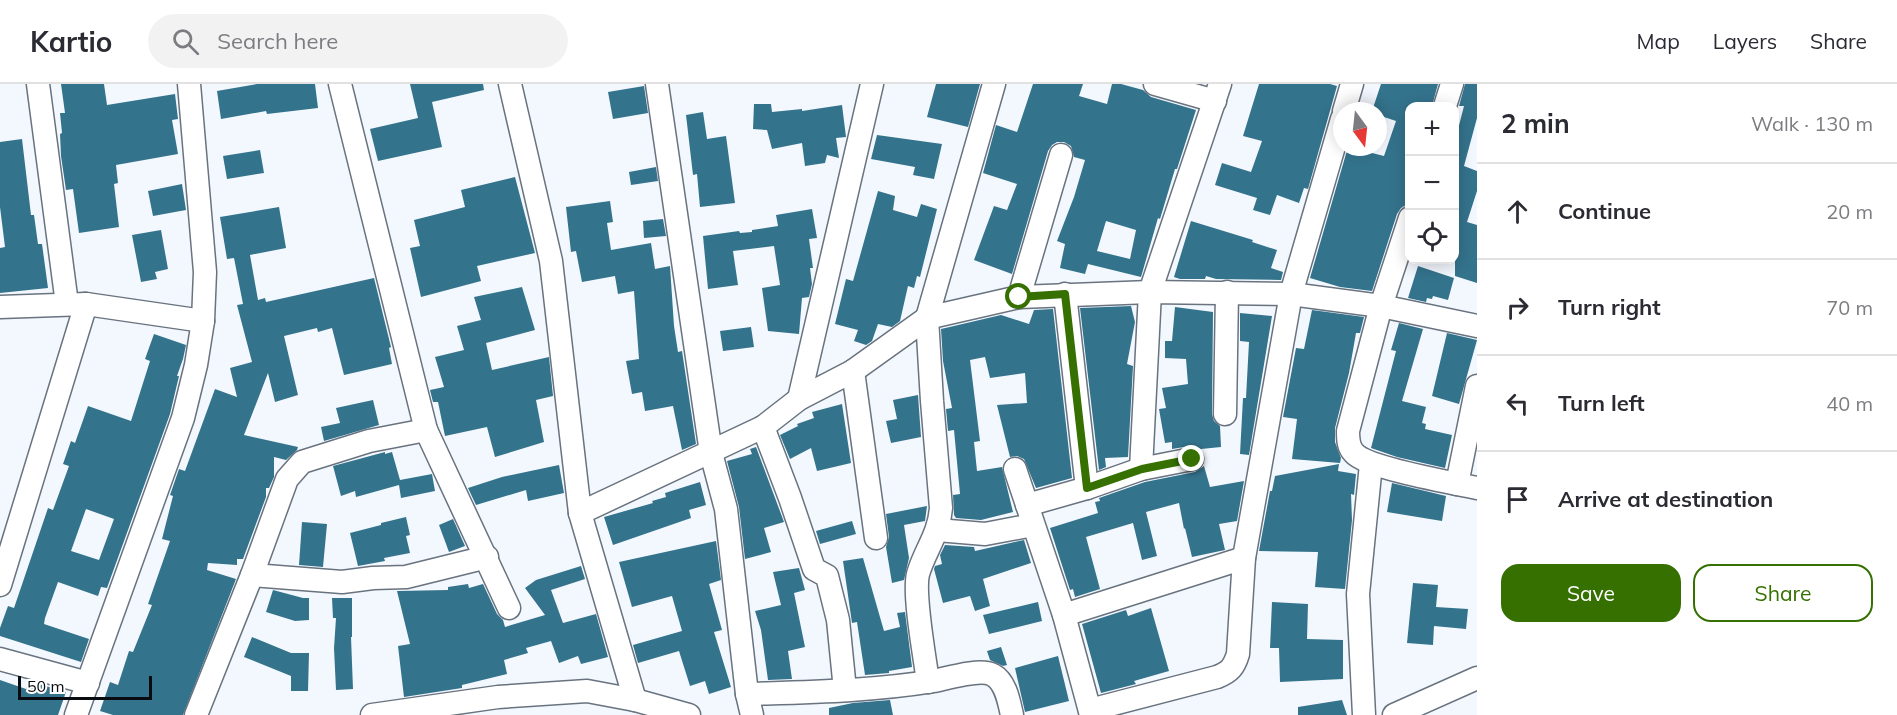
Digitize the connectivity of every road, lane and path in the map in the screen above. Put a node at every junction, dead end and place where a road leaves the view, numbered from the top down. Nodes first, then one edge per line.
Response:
1 (38, 84) edge
2 (189, 84) edge
3 (340, 84) edge
4 (510, 84) edge
5 (657, 84) edge
6 (872, 84) edge
7 (994, 84) edge
8 (1155, 84) edge
9 (1352, 84) edge
10 (1452, 84) edge
11 (1218, 92) edge
12 (1347, 102) edge
13 (1446, 102) edge
14 (1333, 150) edge
15 (1061, 155) dead end
16 (1405, 233) edge
17 (1150, 292) junction
18 (1227, 292) junction
19 (1065, 294) junction
20 (1291, 294) junction
21 (1019, 297) junction
22 (77, 304) junction
23 (1381, 306) junction
24 (0, 308) edge
25 (927, 318) junction
26 (203, 321) junction
27 (1477, 326) edge
28 (853, 371) junction
29 (1476, 394) edge
30 (799, 399) junction
31 (1225, 414) dead end
32 (763, 427) junction
33 (426, 430) junction
34 (711, 453) junction
35 (1192, 459) dead end
36 (1371, 464) junction
37 (1015, 469) dead end
38 (1142, 469) junction
39 (1467, 486) edge
40 (1087, 488) junction
41 (580, 513) junction
42 (1030, 515) junction
43 (937, 530) junction
44 (876, 538) dead end
45 (487, 557) junction
46 (1244, 558) junction
47 (252, 575) junction
48 (0, 585) edge
49 (510, 608) dead end
50 (1064, 615) junction
51 (0, 659) edge
52 (1477, 678) edge
53 (928, 682) junction
54 (88, 683) junction
55 (845, 690) junction
56 (635, 700) junction
57 (749, 705) edge
58 (1091, 713) edge
59 (76, 715) edge
60 (196, 715) edge
61 (372, 715) edge
62 (689, 715) edge
63 (1012, 715) edge
64 (1364, 715) edge
65 (1394, 715) edge

1 - 22 street
2 - 26 street
3 - 33 street
4 - 41 street
5 - 34 street
6 - 30 street
7 - 25 street
8 - 11 street
9 - 12 street
10 - 13 street
11 - 17 street
14 - 20 street
15 - 21 street
16 - 23 street
17 - 18 street
17 - 19 street
17 - 38 street
18 - 20 street
18 - 31 street
19 - 21 street
19 - 40 street
20 - 23 street
20 - 46 street
21 - 25 street
22 - 24 street
22 - 26 street
22 - 48 street
23 - 27 street
23 - 36 street
25 - 28 street
25 - 43 street
26 - 54 street
28 - 30 street
28 - 44 street
29 - 39 street
30 - 32 street
32 - 34 street
32 - 55 street
33 - 45 street
33 - 47 street
34 - 41 street
34 - 57 street
35 - 38 street
36 - 39 street
36 - 64 street
37 - 42 street
38 - 40 street
40 - 42 street
41 - 56 street
42 - 43 street
42 - 50 street
43 - 53 street
45 - 47 street
45 - 49 street
46 - 50 street
46 - 58 street
47 - 60 street
50 - 58 street
51 - 54 street
52 - 65 street
53 - 55 street
53 - 63 street
54 - 59 street
55 - 57 street
56 - 61 street
56 - 62 street

